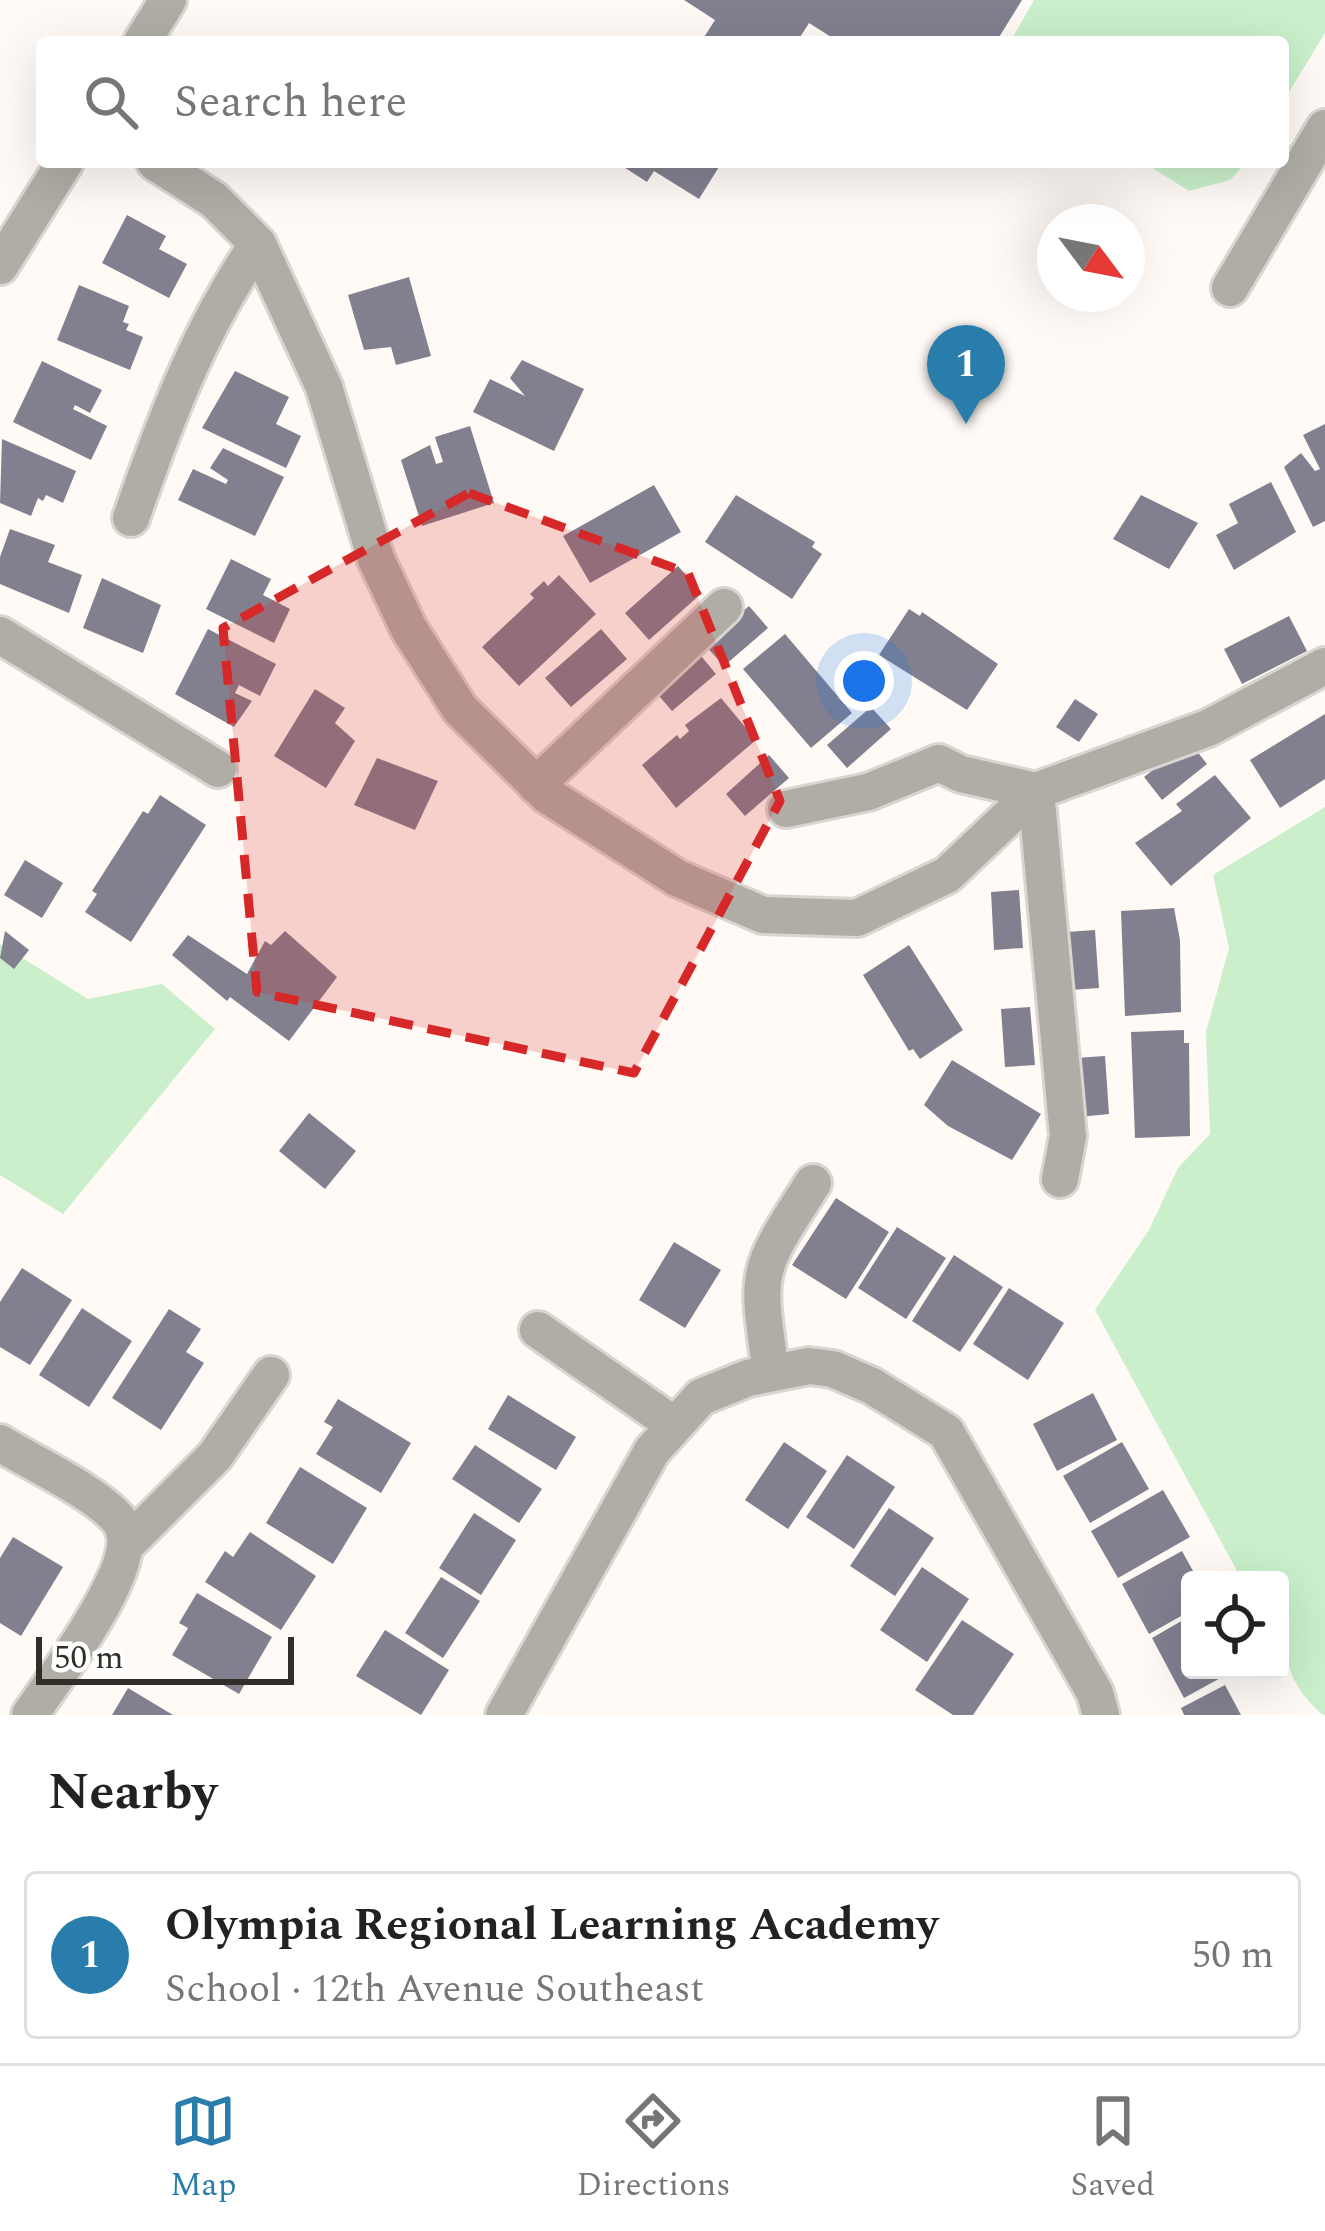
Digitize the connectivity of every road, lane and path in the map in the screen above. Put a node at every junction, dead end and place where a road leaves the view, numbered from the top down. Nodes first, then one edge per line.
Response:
1 (168, 0) edge
2 (146, 36) edge
3 (1325, 128) edge
4 (61, 168) edge
5 (164, 168) edge
6 (258, 244) junction
7 (0, 266) edge
8 (1230, 288) dead end
9 (131, 518) dead end
10 (724, 607) dead end
11 (0, 635) edge
12 (1325, 666) edge
13 (218, 769) dead end
14 (536, 784) junction
15 (1036, 790) junction
16 (786, 809) dead end
17 (1060, 1179) dead end
18 (812, 1183) dead end
19 (538, 1330) dead end
20 (771, 1373) junction
21 (271, 1375) dead end
22 (673, 1424) junction
23 (0, 1443) edge
24 (127, 1544) junction
25 (30, 1715) edge
26 (504, 1715) edge
27 (1101, 1715) edge

1 - 2 street
3 - 8 street
4 - 7 street
5 - 6 street
6 - 9 street
6 - 14 street
10 - 14 street
11 - 13 street
12 - 15 street
14 - 15 street
15 - 16 street
15 - 17 street
18 - 20 street
19 - 22 street
20 - 22 street
20 - 27 street
21 - 24 street
22 - 26 street
23 - 24 street
24 - 25 street

